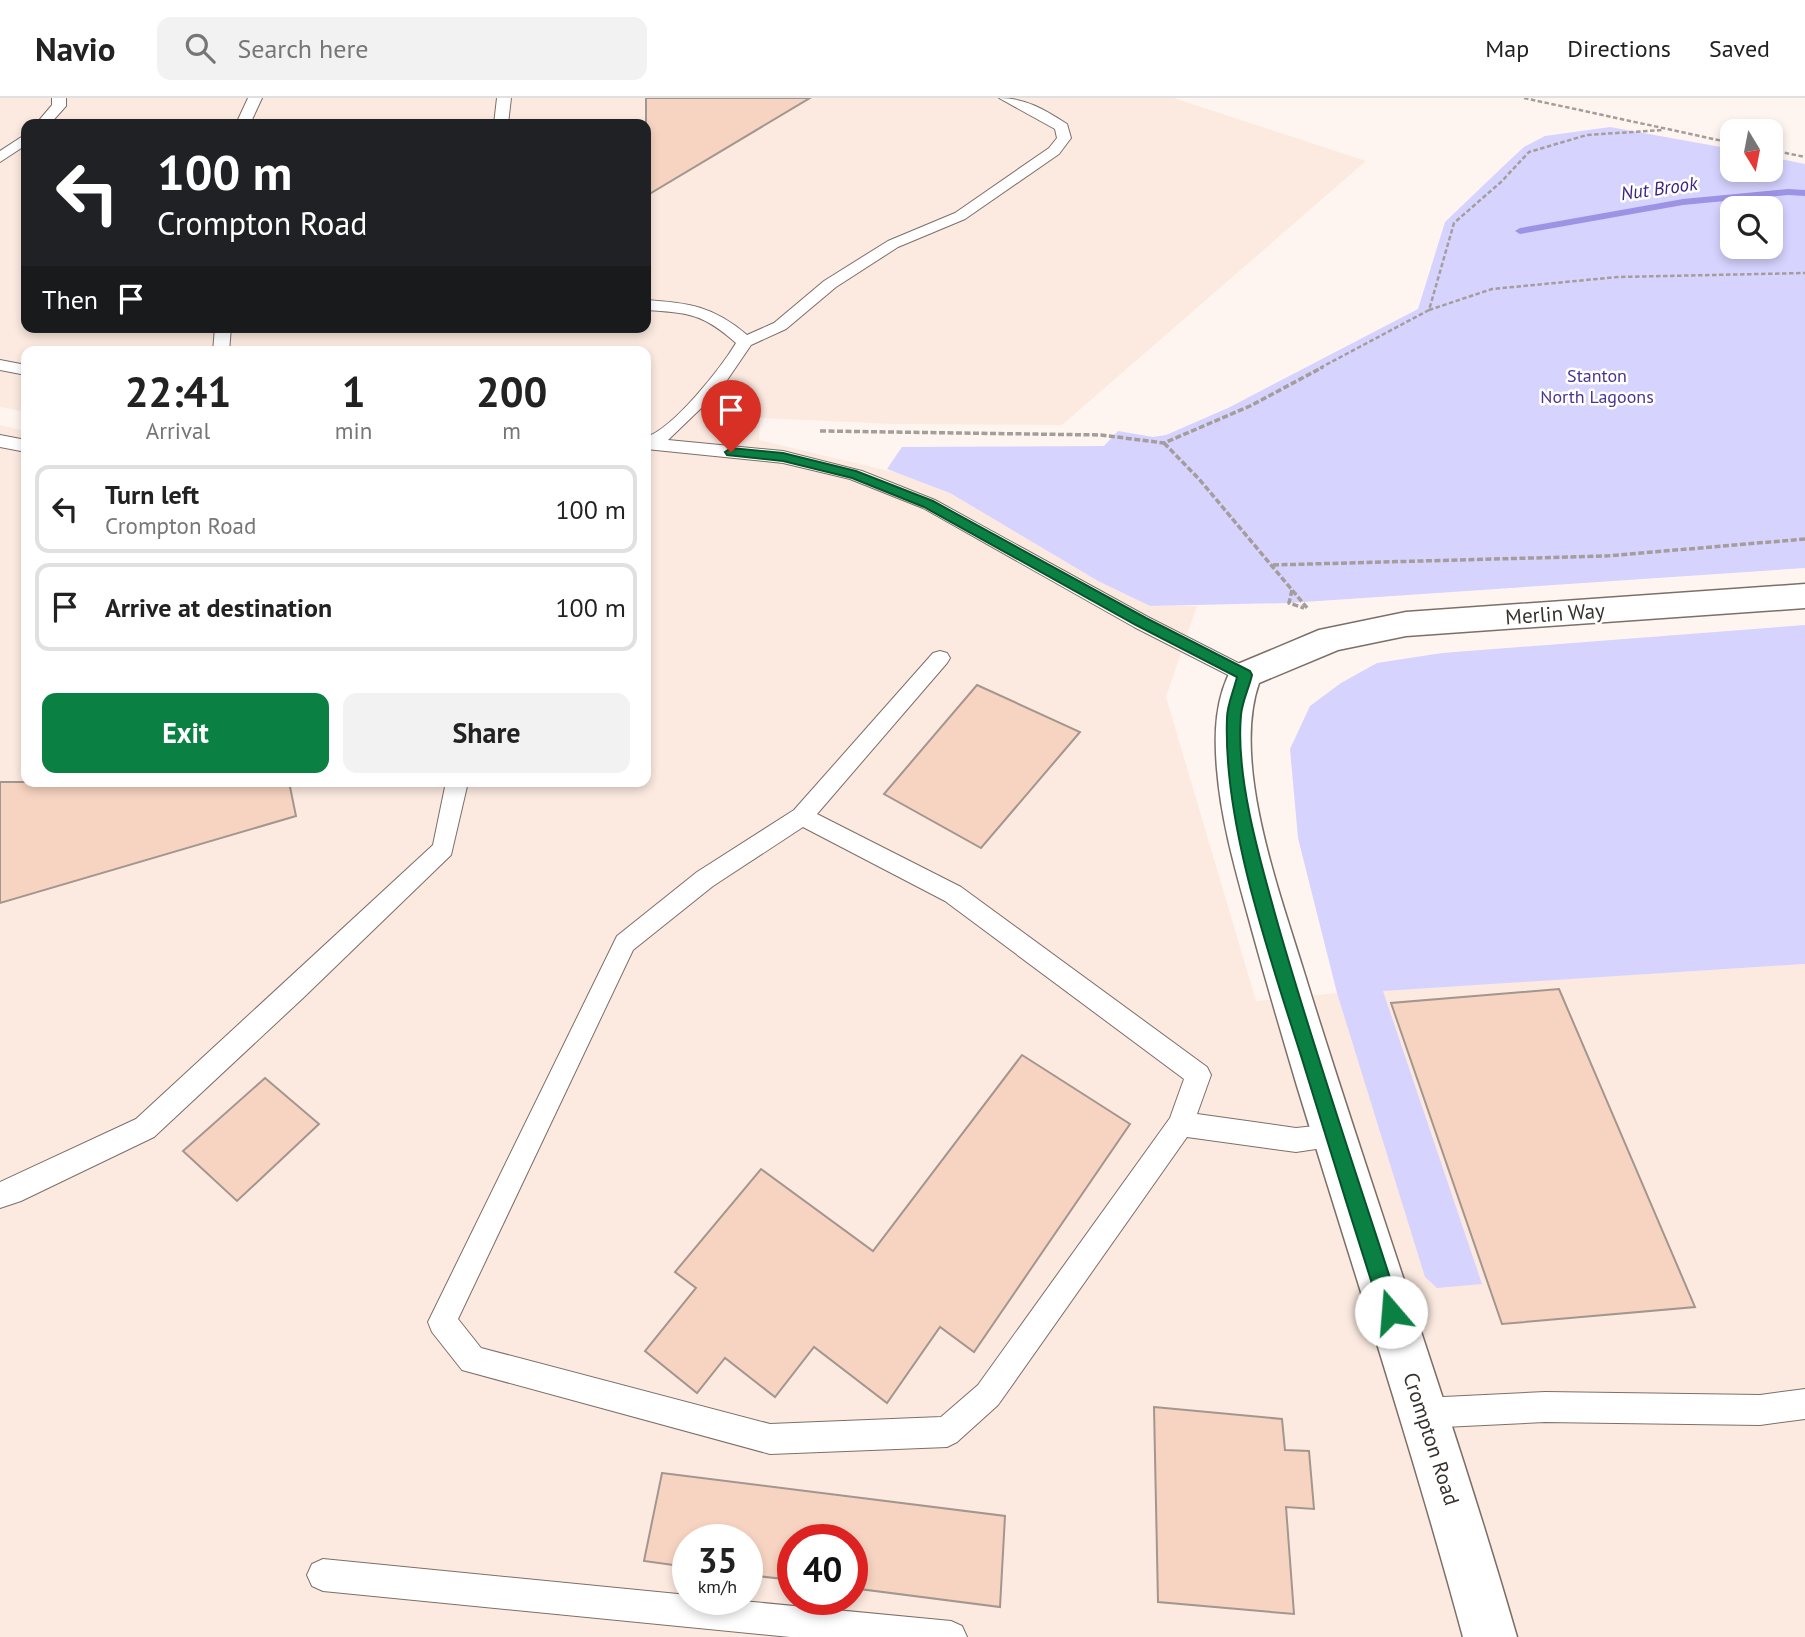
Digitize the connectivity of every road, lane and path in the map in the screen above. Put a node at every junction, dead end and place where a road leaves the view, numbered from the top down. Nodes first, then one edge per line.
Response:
1 (59, 98) edge
2 (255, 98) edge
3 (504, 98) edge
4 (1006, 98) edge
5 (1524, 98) edge
6 (47, 119) edge
7 (245, 119) edge
8 (501, 119) edge
9 (1663, 130) junction
10 (1720, 141) edge
11 (21, 142) edge
12 (1783, 152) edge
13 (1805, 157) edge
14 (0, 158) edge
15 (1805, 272) edge
16 (651, 305) edge
17 (1429, 310) junction
18 (745, 342) junction
19 (0, 365) edge
20 (21, 369) edge
21 (808, 430) dead end
22 (0, 441) edge
23 (651, 442) edge
24 (1164, 443) junction
25 (651, 444) edge
26 (21, 445) edge
27 (1805, 539) edge
28 (1273, 565) junction
29 (1293, 590) junction
30 (1805, 596) edge
31 (1308, 629) junction
32 (940, 658) dead end
33 (1245, 675) junction
34 (456, 787) edge
35 (802, 816) junction
36 (1181, 1124) junction
37 (1334, 1136) junction
38 (0, 1195) edge
39 (1805, 1404) edge
40 (1423, 1413) junction
41 (323, 1574) dead end
42 (951, 1637) edge
43 (1490, 1637) edge

1 - 6 lane
2 - 7 lane
3 - 8 lane
4 - 18 lane
5 - 9 path
9 - 10 path
9 - 17 path
11 - 14 lane
12 - 13 path
15 - 17 path
16 - 18 lane
17 - 24 path
18 - 23 lane
19 - 20 lane
21 - 24 path
22 - 26 lane
24 - 28 path
25 - 33 lane
27 - 28 path
28 - 29 path
29 - 31 path
29 - 31 path
30 - 31 street, Merlin Way
31 - 33 street
32 - 35 lane
33 - 37 street, Crompton Road
34 - 38 lane
35 - 36 lane
35 - 36 lane
36 - 37 lane
37 - 40 street, Crompton Road
39 - 40 lane
40 - 43 street, Crompton Road
41 - 42 lane

